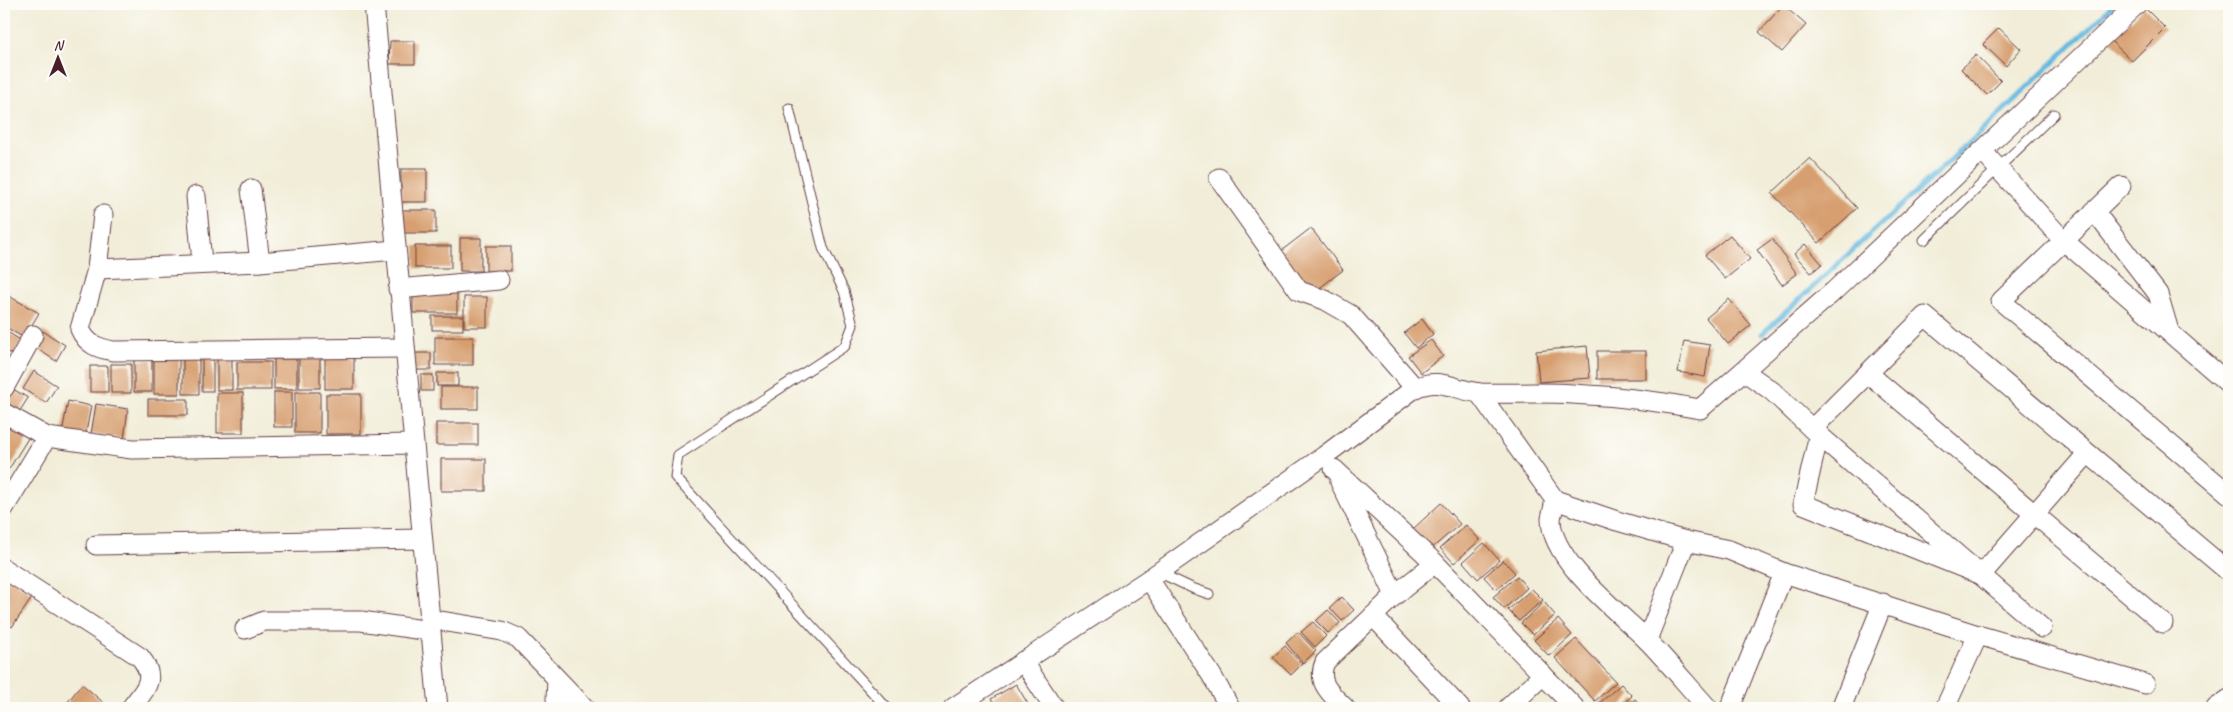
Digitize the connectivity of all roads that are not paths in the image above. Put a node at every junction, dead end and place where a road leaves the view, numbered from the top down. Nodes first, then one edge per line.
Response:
1 (374, 4) edge
2 (2137, 4) edge
3 (789, 108) dead end
4 (2054, 114) dead end
5 (1982, 150) junction
6 (1998, 169) junction
7 (1219, 178) dead end
8 (2120, 186) dead end
9 (251, 189) dead end
10 (196, 196) dead end
11 (2094, 211) junction
12 (103, 216) dead end
13 (1924, 240) dead end
14 (2063, 240) junction
15 (395, 250) junction
16 (260, 262) junction
17 (202, 263) junction
18 (98, 269) junction
19 (499, 280) dead end
20 (398, 289) junction
21 (2169, 332) junction
22 (33, 335) dead end
23 (404, 348) junction
24 (1744, 372) junction
25 (1869, 374) junction
26 (2229, 384) edge
27 (4, 388) edge
28 (1415, 388) junction
29 (1479, 393) junction
30 (4, 413) edge
31 (1815, 432) junction
32 (47, 436) junction
33 (413, 444) junction
34 (2087, 454) junction
35 (1329, 462) junction
36 (2229, 494) edge
37 (1555, 500) junction
38 (4, 508) edge
39 (2033, 516) junction
40 (422, 539) junction
41 (1686, 541) junction
42 (96, 545) dead end
43 (1435, 563) junction
44 (4, 569) edge
45 (1784, 572) junction
46 (2229, 572) edge
47 (1981, 575) junction
48 (1154, 576) junction
49 (1209, 594) dead end
50 (1395, 595) junction
51 (1883, 603) junction
52 (1373, 616) junction
53 (2163, 623) dead end
54 (430, 625) junction
55 (2042, 628) dead end
56 (245, 629) dead end
57 (1978, 635) junction
58 (1647, 640) junction
59 (1023, 661) junction
60 (1543, 675) junction
61 (557, 680) junction
62 (2145, 684) dead end
63 (2229, 699) edge
64 (974, 702) edge
65 (131, 708) edge
66 (438, 708) edge
67 (558, 708) edge
68 (585, 708) edge
69 (887, 708) edge
70 (953, 708) edge
71 (1054, 708) edge
72 (1230, 708) edge
73 (1345, 708) edge
74 (1460, 708) edge
75 (1508, 708) edge
76 (1575, 708) edge
77 (1708, 708) edge
78 (1730, 708) edge
79 (1841, 708) edge
80 (1945, 708) edge
81 (2216, 708) edge

1 - 15 street
2 - 5 street
3 - 69 lane
4 - 6 lane
5 - 6 street
5 - 24 street
6 - 13 lane
6 - 14 street
7 - 28 street
8 - 11 street
9 - 16 street
10 - 17 street
11 - 14 street
11 - 21 street
12 - 18 street
14 - 21 street
14 - 36 street
15 - 16 street
15 - 20 street
16 - 17 street
17 - 18 street
18 - 23 street
19 - 20 street
20 - 23 street
21 - 26 street
22 - 27 street
23 - 33 street
24 - 29 street
24 - 31 street
25 - 31 street
25 - 34 street
25 - 39 street
28 - 29 street
28 - 35 street
29 - 37 street
30 - 32 street
31 - 47 street
31 - 47 street
32 - 33 street
32 - 38 street
33 - 40 street
34 - 39 street
34 - 46 street
35 - 43 street
35 - 48 street
35 - 50 street
37 - 41 street
37 - 58 street
39 - 47 street
39 - 53 street
40 - 42 street
40 - 54 street
41 - 45 street
41 - 58 street
43 - 50 street
43 - 60 street
44 - 65 street
45 - 51 street
45 - 78 street
47 - 55 street
48 - 49 lane
48 - 59 street
48 - 72 street
50 - 52 street
51 - 57 street
51 - 79 street
52 - 73 street
52 - 74 street
54 - 56 street
54 - 61 street
54 - 66 street
57 - 62 street
57 - 80 street
58 - 77 street
59 - 64 street
59 - 71 street
60 - 75 street
60 - 76 street
61 - 67 street
61 - 68 street
63 - 81 street
64 - 70 street

